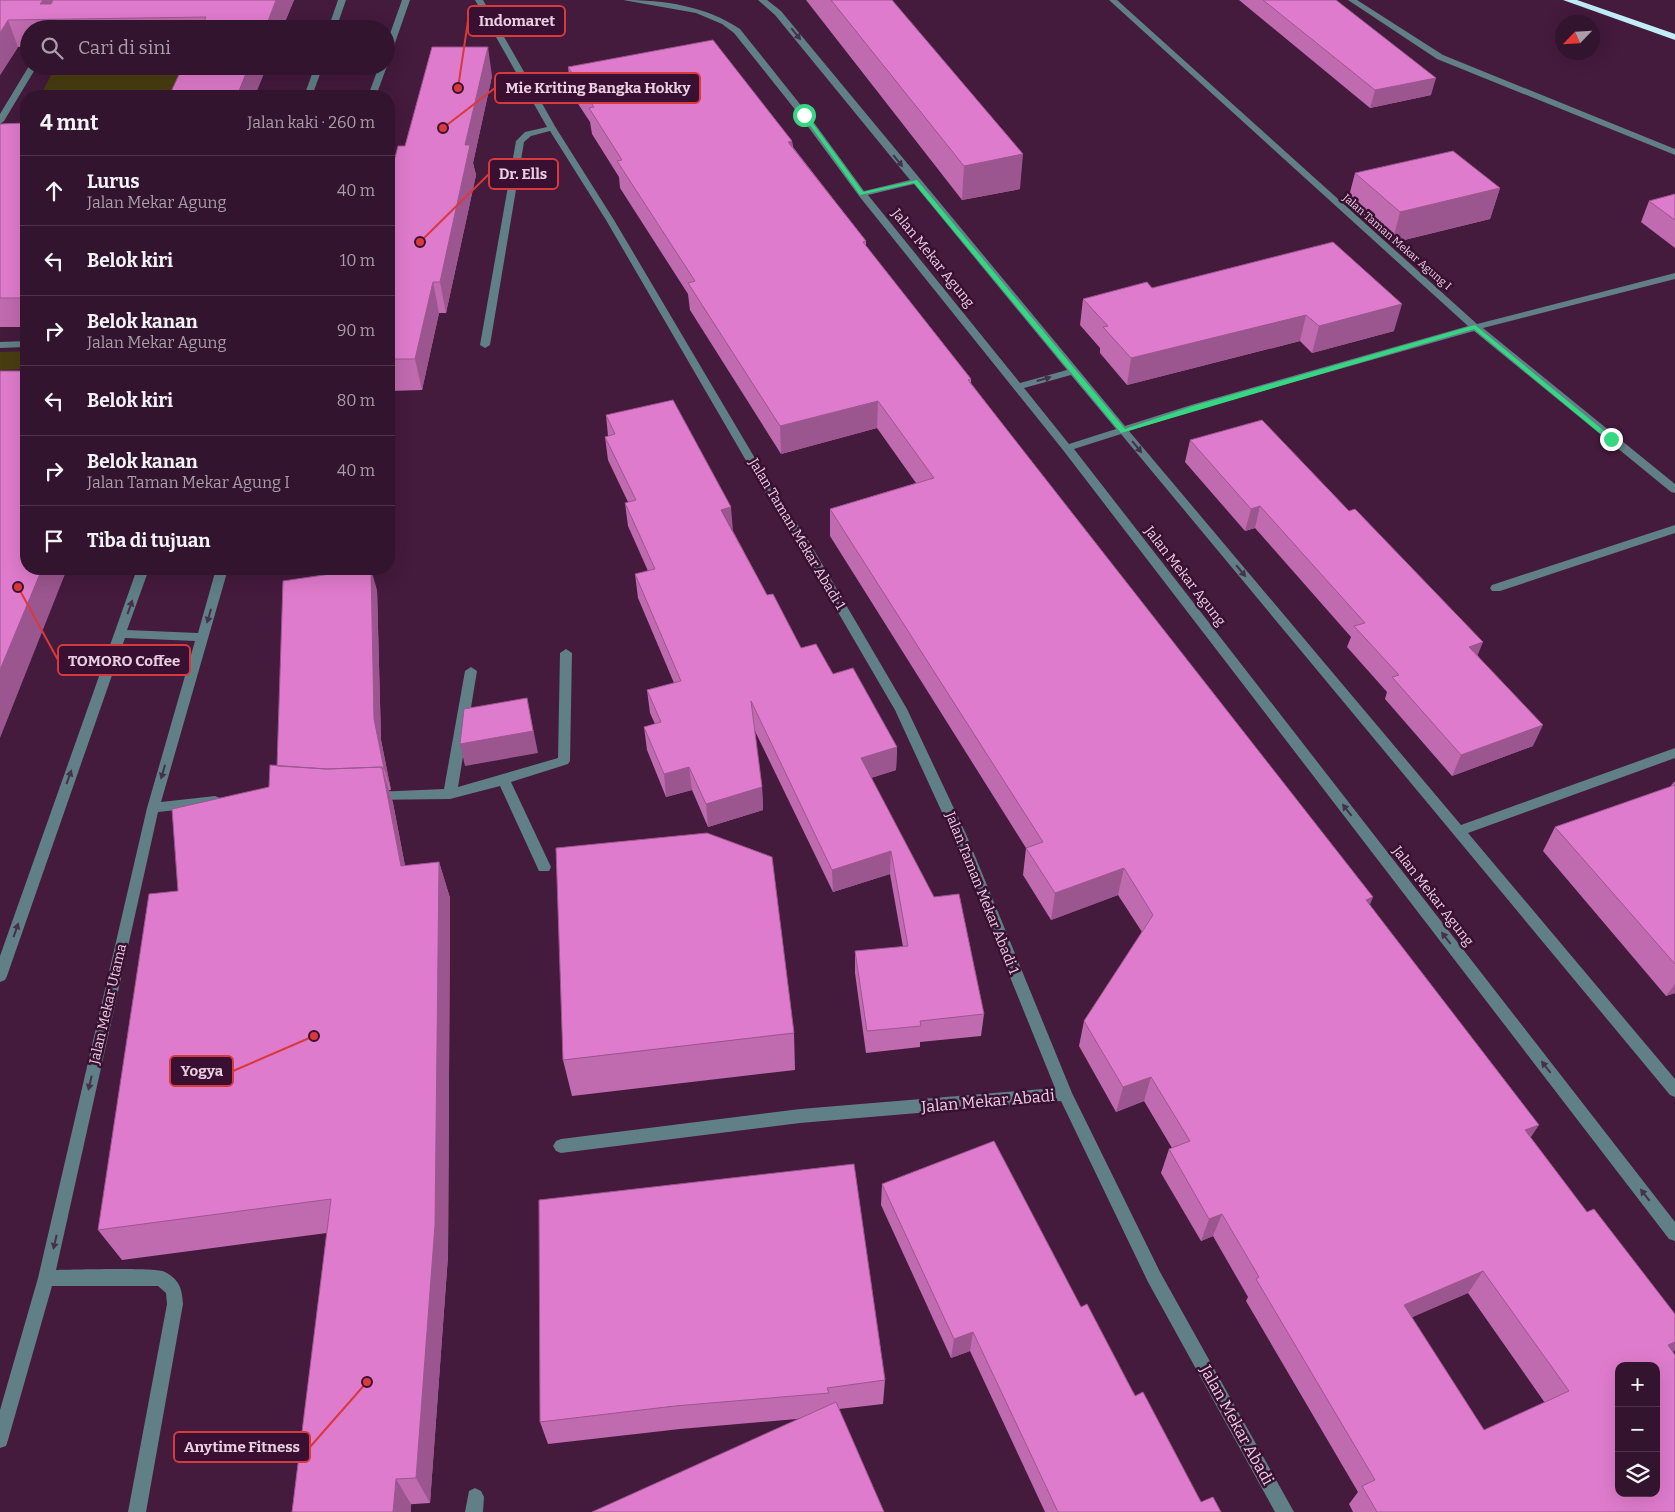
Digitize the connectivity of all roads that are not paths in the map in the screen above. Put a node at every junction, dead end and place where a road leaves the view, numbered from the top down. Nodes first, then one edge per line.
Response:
1 (342, 0) edge
2 (406, 0) edge
3 (479, 0) edge
4 (627, 0) edge
5 (762, 0) edge
6 (1113, 0) edge
7 (1352, 0) edge
8 (1568, 0) edge
9 (335, 20) edge
10 (395, 31) edge
11 (1675, 37) edge
12 (28, 75) edge
13 (315, 75) edge
14 (380, 75) edge
15 (310, 90) edge
16 (374, 90) edge
17 (0, 121) edge
18 (552, 128) junction
19 (1675, 152) edge
20 (915, 181) junction
21 (862, 194) junction
22 (1675, 276) edge
23 (1475, 327) junction
24 (0, 344) edge
25 (20, 344) edge
26 (485, 345) dead end
27 (1073, 371) junction
28 (1016, 387) junction
29 (1123, 432) junction
30 (1067, 448) junction
31 (1675, 490) edge
32 (1675, 529) edge
33 (141, 575) edge
34 (220, 575) edge
35 (1496, 588) dead end
36 (120, 634) junction
37 (203, 637) junction
38 (566, 653) dead end
39 (471, 671) dead end
40 (1675, 753) edge
41 (504, 780) junction
42 (450, 794) junction
43 (360, 798) edge
44 (230, 799) edge
45 (152, 808) junction
46 (1461, 830) junction
47 (544, 867) dead end
48 (0, 976) edge
49 (1675, 1090) edge
50 (1064, 1094) junction
51 (561, 1146) dead end
52 (1675, 1234) edge
53 (46, 1278) junction
54 (0, 1440) edge
55 (137, 1512) edge
56 (1285, 1512) edge

1 - 9 street
2 - 10 street
3 - 18 street, Jalan Taman Mekar Abadi 1
4 - 21 street, Jalan Mekar Agung
5 -> 20 street
6 - 23 street, Jalan Taman Mekar Agung I
7 - 19 street
8 - 11 highway
12 - 17 street
13 - 15 street
14 - 16 street
18 - 26 street
18 - 50 street, Jalan Taman Mekar Abadi 1
20 - 21 street
20 - 27 street
21 - 28 street, Jalan Mekar Agung
22 - 23 street
23 - 29 street
23 - 31 street, Jalan Taman Mekar Agung I
24 - 25 street
28 -> 27 street
27 - 29 street
28 - 30 street, Jalan Mekar Agung
29 - 30 street
29 -> 46 street
52 -> 30 street, Jalan Mekar Agung
32 - 35 street
36 -> 33 street
34 -> 37 street, Jalan Mekar Utama
36 - 37 street
48 -> 36 street
37 -> 45 street, Jalan Mekar Utama
38 - 41 street
39 - 42 street
40 - 46 street
41 - 42 street
41 - 47 street
42 - 43 street
44 - 45 street
45 -> 53 street, Jalan Mekar Utama
46 - 49 street
50 - 51 street, Jalan Mekar Abadi
50 - 56 street, Jalan Mekar Abadi
53 - 54 street, Jalan Mekar Utama
53 - 55 street

